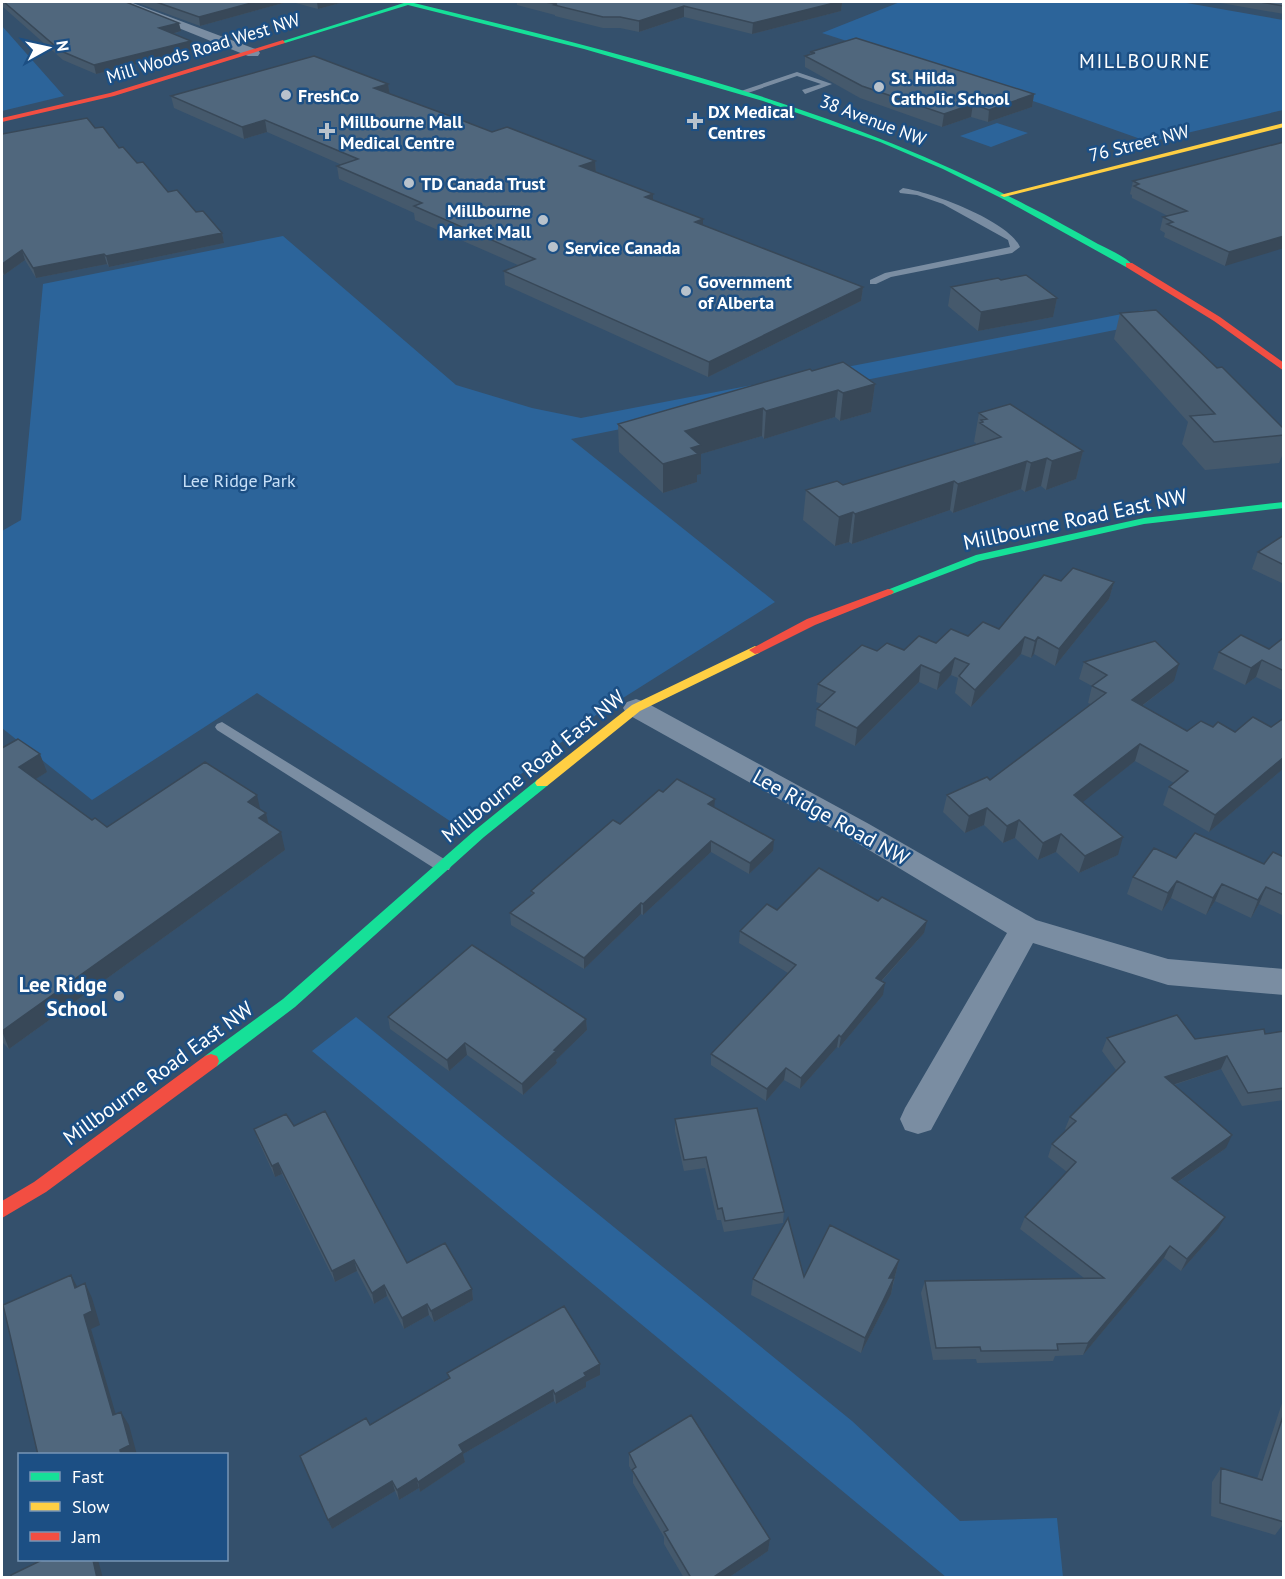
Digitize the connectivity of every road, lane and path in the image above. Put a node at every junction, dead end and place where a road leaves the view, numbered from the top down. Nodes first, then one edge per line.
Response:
1 (120, 2) edge
2 (410, 2) edge
3 (464, 3) dead end
4 (488, 23) junction
5 (336, 27) junction
6 (253, 53) junction
7 (742, 92) junction
8 (805, 92) dead end
9 (2, 120) edge
10 (1284, 125) edge
11 (922, 159) junction
12 (984, 170) dead end
13 (1105, 170) junction
14 (1037, 173) dead end
15 (1082, 190) dead end
16 (903, 191) dead end
17 (1004, 195) junction
18 (1084, 224) dead end
19 (1108, 253) junction
20 (873, 282) dead end
21 (1284, 368) edge
22 (1284, 505) edge
23 (636, 708) junction
24 (222, 727) dead end
25 (443, 866) junction
26 (1025, 929) junction
27 (1284, 982) edge
28 (918, 1119) dead end
29 (2, 1210) edge

1 - 6 street
2 - 4 street, 38 Avenue NW
2 - 5 street, Mill Woods Road West NW
3 - 4 street
4 - 5 street
4 - 7 street, 38 Avenue NW
5 - 6 street, Mill Woods Road West NW
6 - 9 street, Mill Woods Road West NW
7 - 8 lane
7 - 11 street, 38 Avenue NW
10 - 13 street, 76 Street NW
11 - 12 street
11 - 17 street, 38 Avenue NW
13 - 14 street
13 - 15 street
13 - 17 street, 76 Street NW
16 - 20 lane
17 - 19 street, 38 Avenue NW
18 - 19 street
19 - 21 street, 38 Avenue NW
22 - 23 street, Millbourne Road East NW
23 - 25 street, Millbourne Road East NW
23 - 26 street, Lee Ridge Road NW
24 - 25 lane
25 - 29 street, Millbourne Road East NW
26 - 27 street, Lee Ridge Road NW
26 - 28 street

